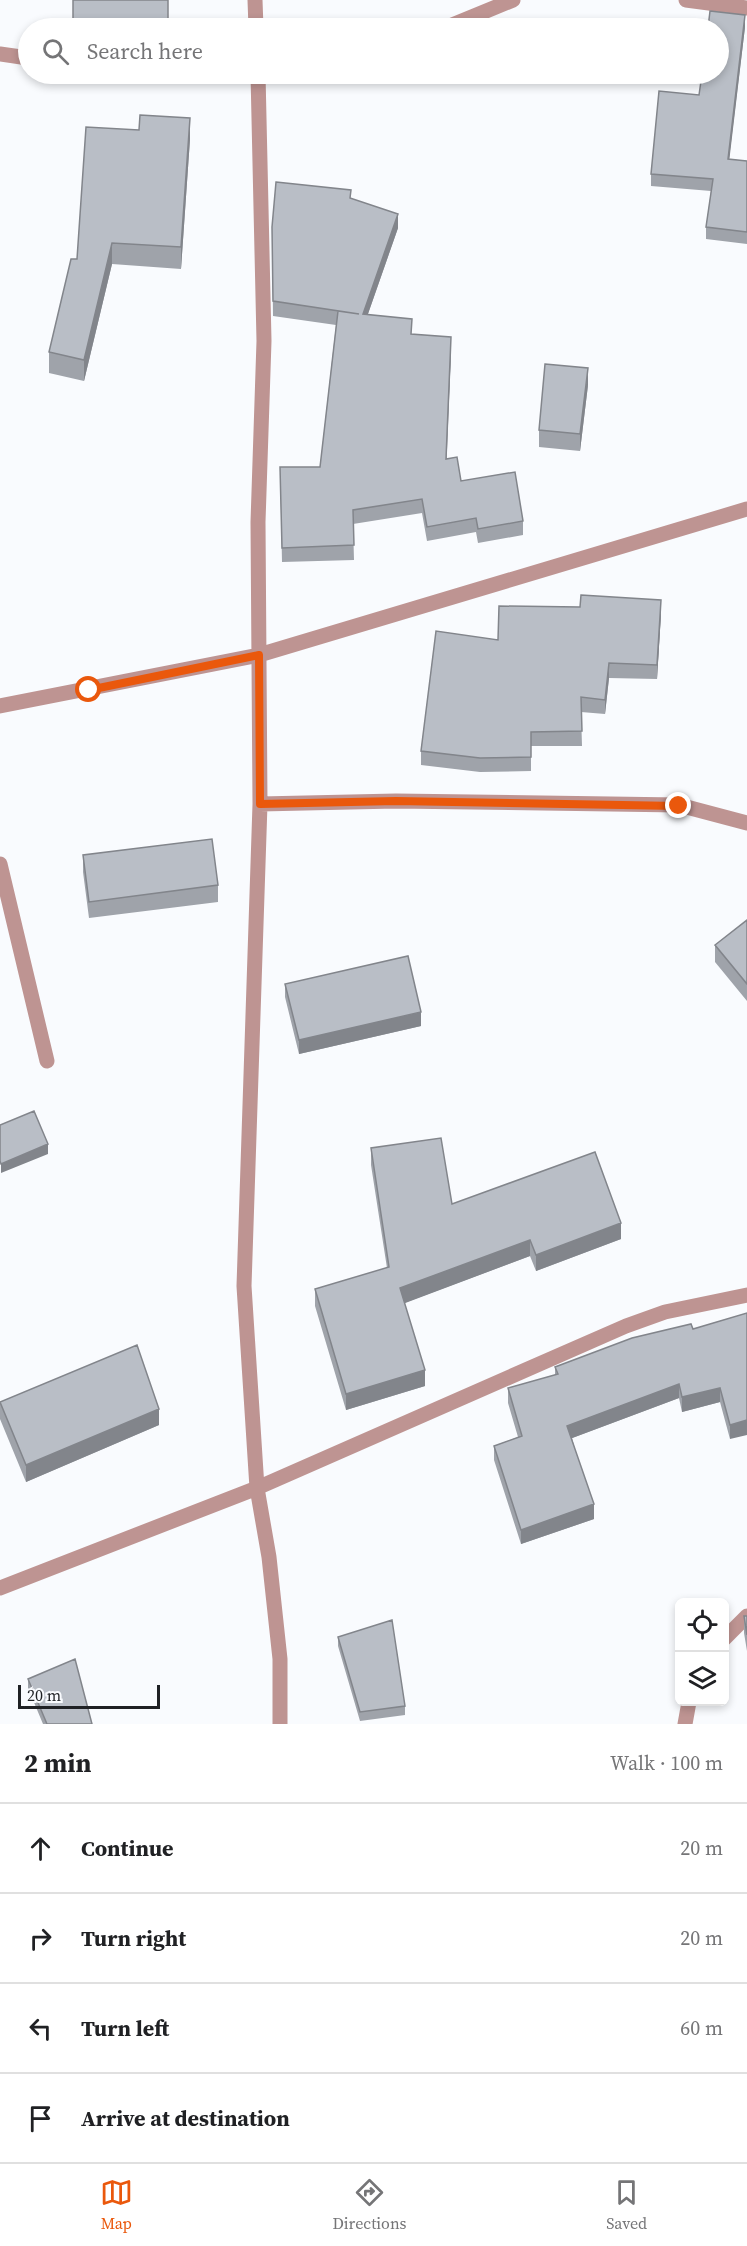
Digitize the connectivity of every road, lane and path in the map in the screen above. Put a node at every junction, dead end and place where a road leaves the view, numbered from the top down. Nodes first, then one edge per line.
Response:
1 (255, 0) edge
2 (513, 0) edge
3 (686, 0) edge
4 (747, 8) edge
5 (256, 18) edge
6 (469, 18) edge
7 (0, 54) edge
8 (18, 57) edge
9 (258, 84) edge
10 (747, 509) edge
11 (259, 655) junction
12 (0, 706) edge
13 (260, 804) junction
14 (747, 823) edge
15 (0, 864) edge
16 (47, 1061) dead end
17 (747, 1294) edge
18 (257, 1488) junction
19 (0, 1588) edge
20 (747, 1616) edge
21 (729, 1634) edge
22 (688, 1706) edge
23 (280, 1724) edge
24 (685, 1724) edge

1 - 5 street
2 - 6 street
3 - 4 street
7 - 8 street
9 - 11 street
10 - 11 street
11 - 12 street
11 - 13 street
13 - 14 street
13 - 18 street
15 - 16 street
17 - 18 street
18 - 19 street
18 - 23 street
20 - 21 street
22 - 24 street

